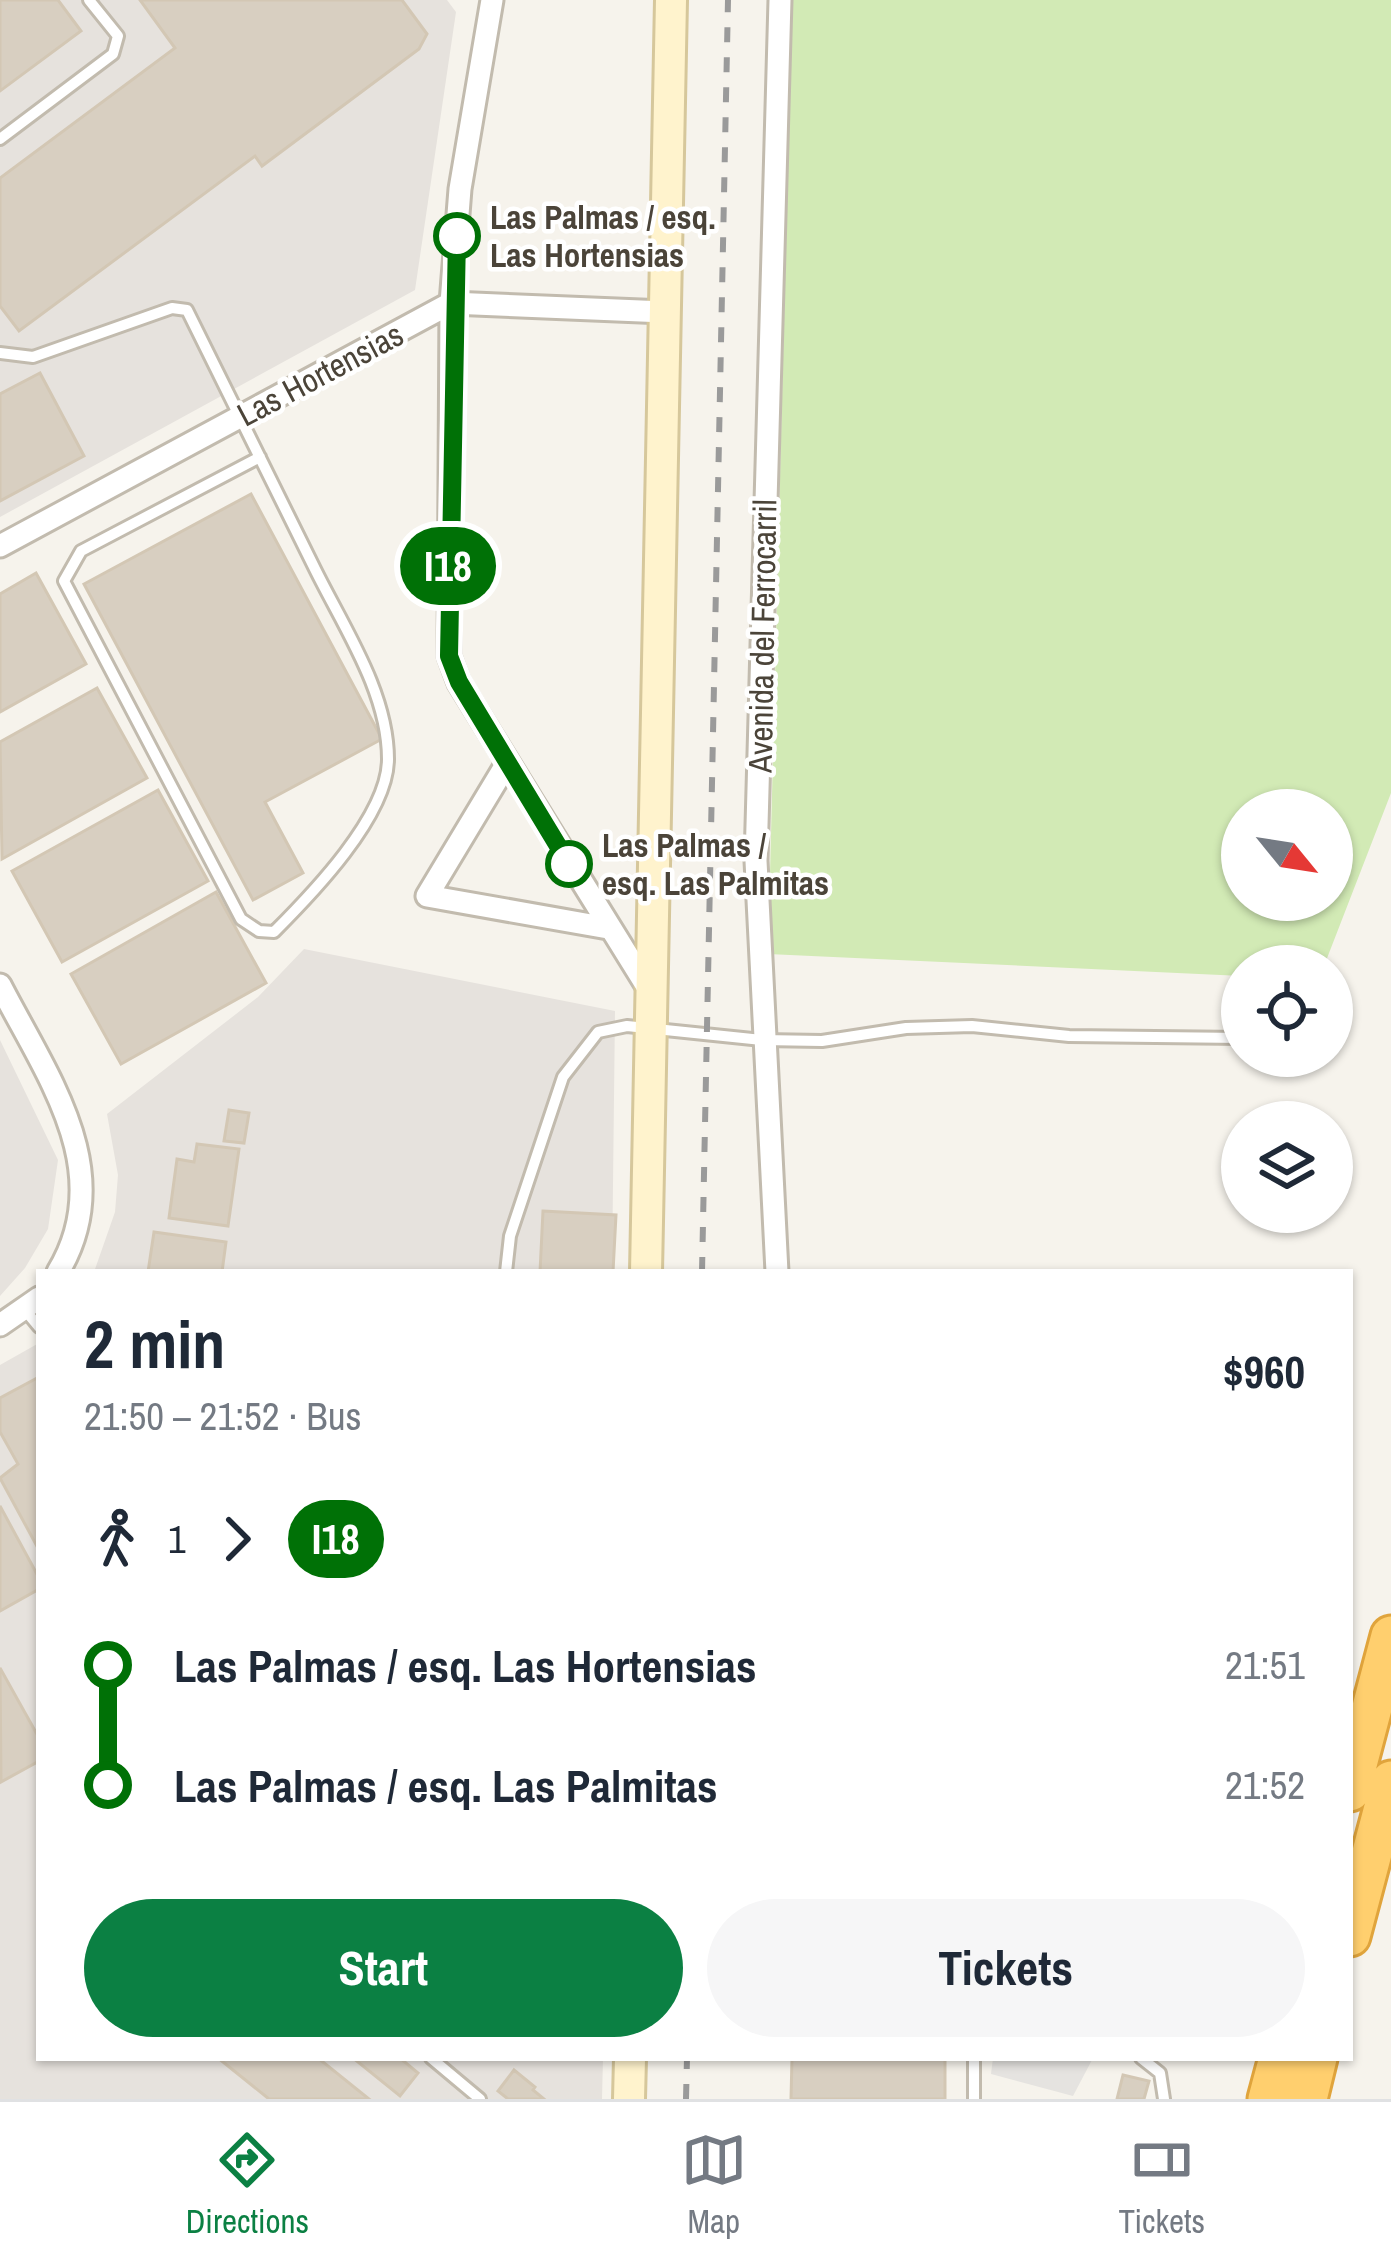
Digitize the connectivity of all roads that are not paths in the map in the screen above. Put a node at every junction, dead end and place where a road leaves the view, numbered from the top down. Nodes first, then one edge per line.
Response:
1 (89, 0) edge
2 (492, 0) edge
3 (671, 0) edge
4 (780, 0) edge
5 (0, 140) edge
6 (452, 303) junction
7 (665, 312) junction
8 (0, 353) edge
9 (240, 417) junction
10 (260, 458) junction
11 (0, 546) edge
12 (508, 763) junction
13 (608, 928) junction
14 (0, 985) edge
15 (651, 994) junction
16 (650, 1030) junction
17 (1221, 1037) edge
18 (762, 1040) junction
19 (59, 1269) edge
20 (506, 1269) edge
21 (646, 1269) edge
22 (778, 1269) edge
23 (34, 1312) edge
24 (0, 1325) edge
25 (1391, 1636) edge
26 (1353, 1780) edge
27 (1391, 1781) edge
28 (1353, 1925) edge
29 (435, 2061) edge
30 (630, 2061) edge
31 (974, 2061) edge
32 (1145, 2061) edge
33 (1278, 2061) edge
34 (1317, 2061) edge
35 (480, 2099) edge
36 (629, 2099) edge
37 (974, 2099) edge
38 (1163, 2099) edge
39 (1268, 2099) edge
40 (1306, 2099) edge

1 - 5 lane
2 - 6 street
3 - 7 main road
4 - 18 street, Avenida del Ferrocarril
6 - 7 street
6 - 9 street, Las Hortensias
6 - 12 street
7 - 15 main road
8 - 9 lane
9 - 10 lane
9 - 11 street, Las Hortensias
10 - 10 lane
12 - 13 street
12 - 13 street
13 - 15 street
14 - 19 street
15 - 16 main road
16 - 18 lane
16 - 20 lane
16 - 21 main road
17 - 18 lane
18 - 22 street, Avenida del Ferrocarril
23 - 24 street
25 - 26 highway
27 - 28 highway
29 - 35 lane
30 - 36 main road
31 - 37 lane
32 - 38 lane
33 - 39 highway
34 - 40 highway

